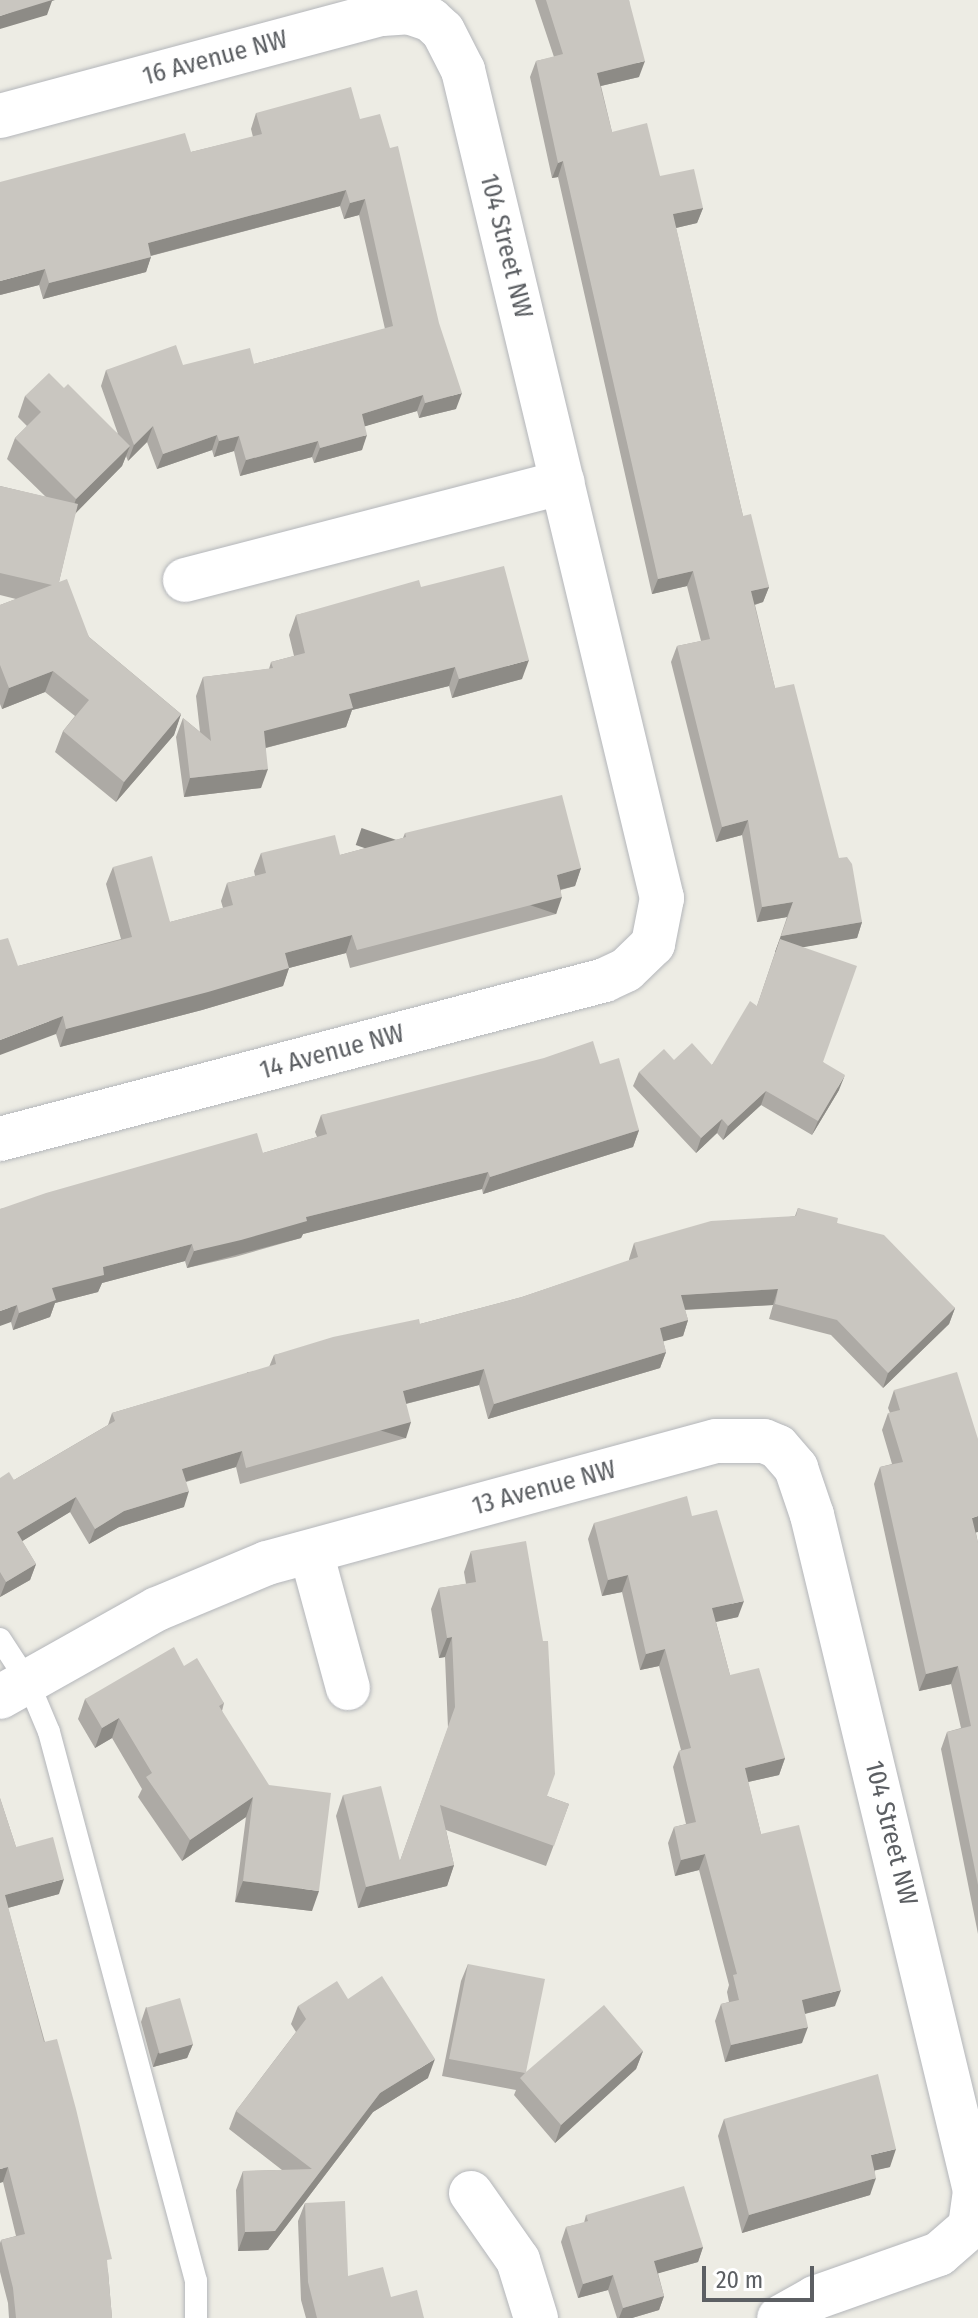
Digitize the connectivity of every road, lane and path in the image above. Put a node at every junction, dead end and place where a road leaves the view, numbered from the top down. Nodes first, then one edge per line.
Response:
1 (431, 20) joint
2 (0, 116) edge
3 (563, 482) junction
4 (185, 580) dead end
5 (653, 944) joint
6 (0, 1139) edge
7 (778, 1447) joint
8 (311, 1552) junction
9 (0, 1639) edge
10 (348, 1688) dead end
11 (14, 1689) edge
12 (471, 2193) dead end
13 (196, 2318) edge
14 (536, 2318) edge
15 (779, 2318) edge

1 - 2 street, 16 Avenue NW
1 - 3 street, 104 Street NW
3 - 4 street
3 - 5 street, 104 Street NW
5 - 6 street, 14 Avenue NW
7 - 8 street, 13 Avenue NW
7 - 15 street, 104 Street NW
8 - 10 street
8 - 11 street, 13 Avenue NW
9 - 11 lane
11 - 13 lane
12 - 14 street

